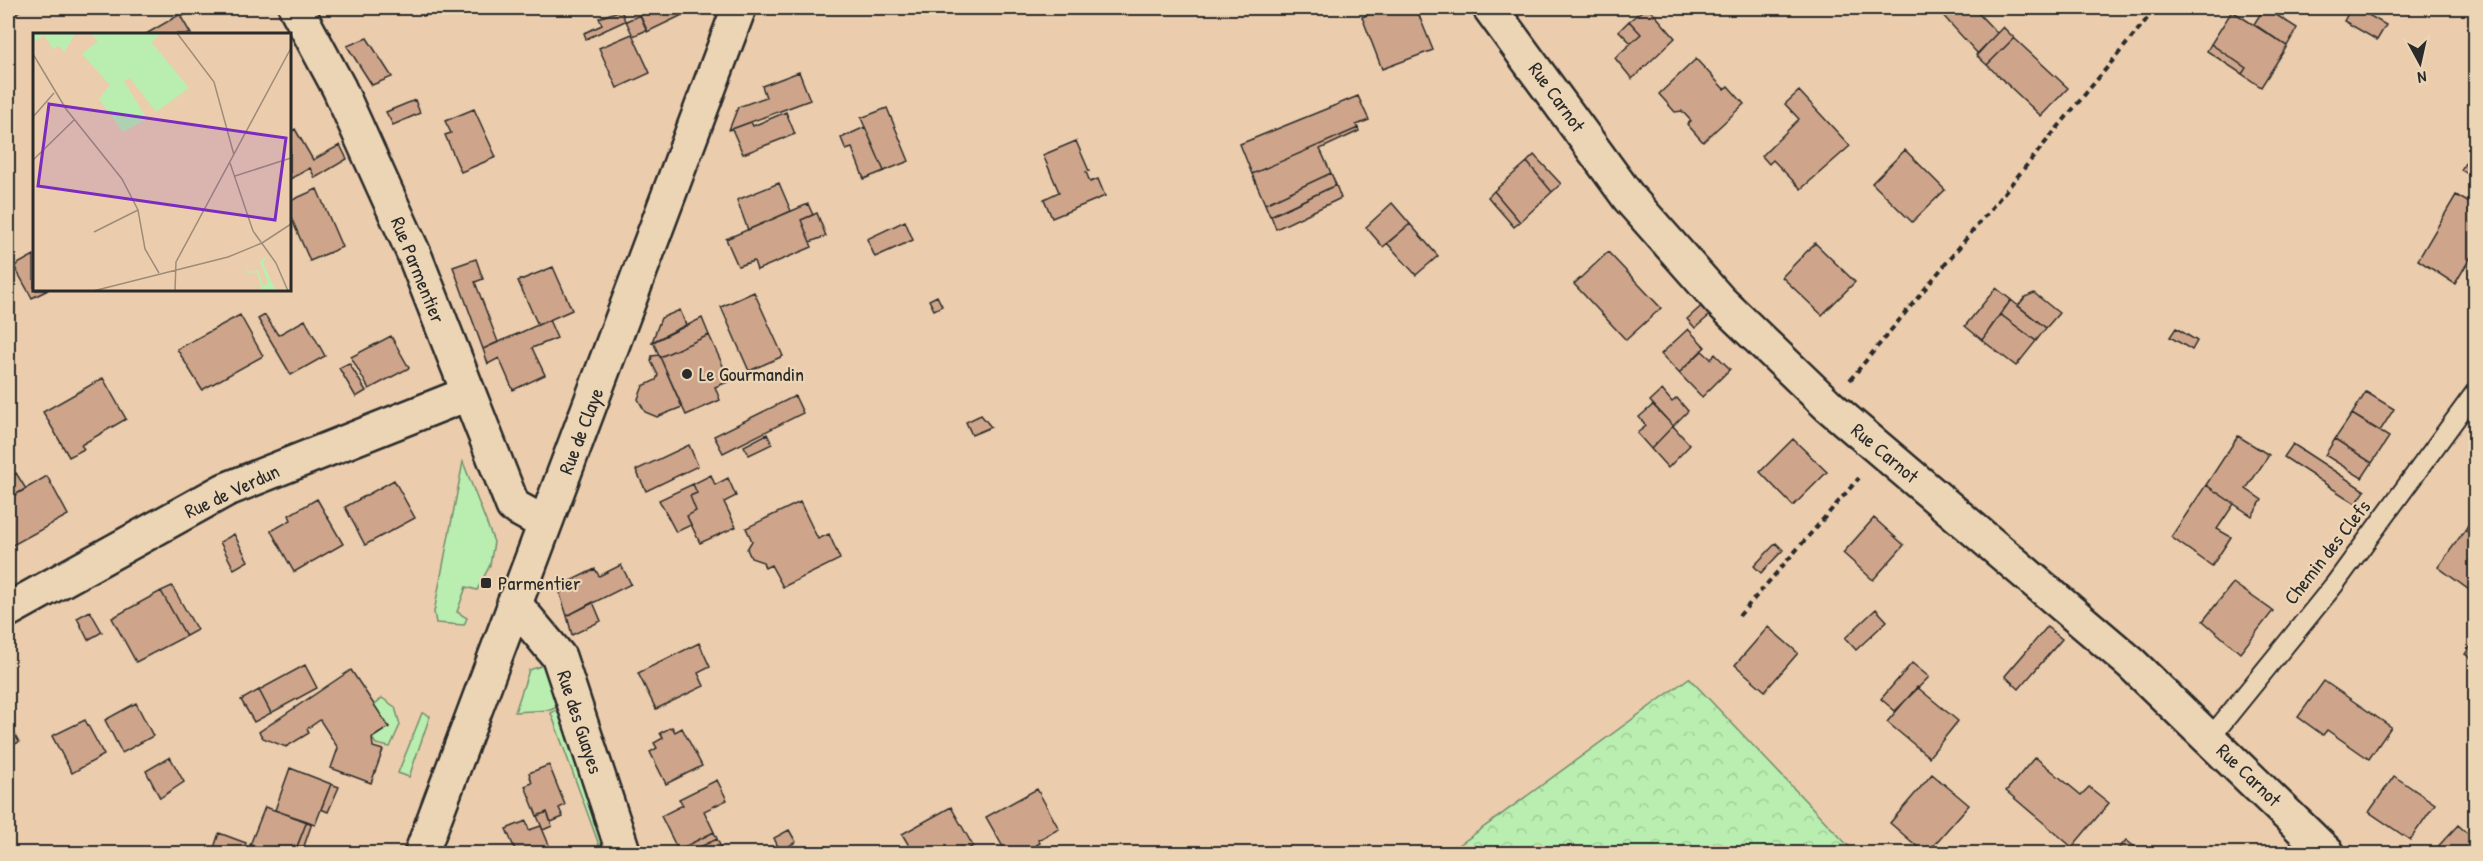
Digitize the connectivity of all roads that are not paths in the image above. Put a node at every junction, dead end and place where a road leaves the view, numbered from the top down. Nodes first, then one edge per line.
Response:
1 (296, 8) edge
2 (739, 8) edge
3 (1490, 8) edge
4 (2475, 390) edge
5 (467, 394) junction
6 (544, 523) junction
7 (514, 603) junction
8 (8, 610) edge
9 (2210, 738) junction
10 (421, 854) edge
11 (624, 854) edge
12 (2328, 854) edge

1 - 5 street, Rue Parmentier
2 - 6 street, Rue de Claye
3 - 9 street, Rue Carnot
4 - 9 lane, Chemin des Clefs
5 - 6 street, Rue Parmentier
5 - 8 street, Rue de Verdun
6 - 7 street, Rue de Claye
7 - 10 street, Rue de Claye
7 - 11 street, Rue des Guayes
9 - 12 street, Rue Carnot

